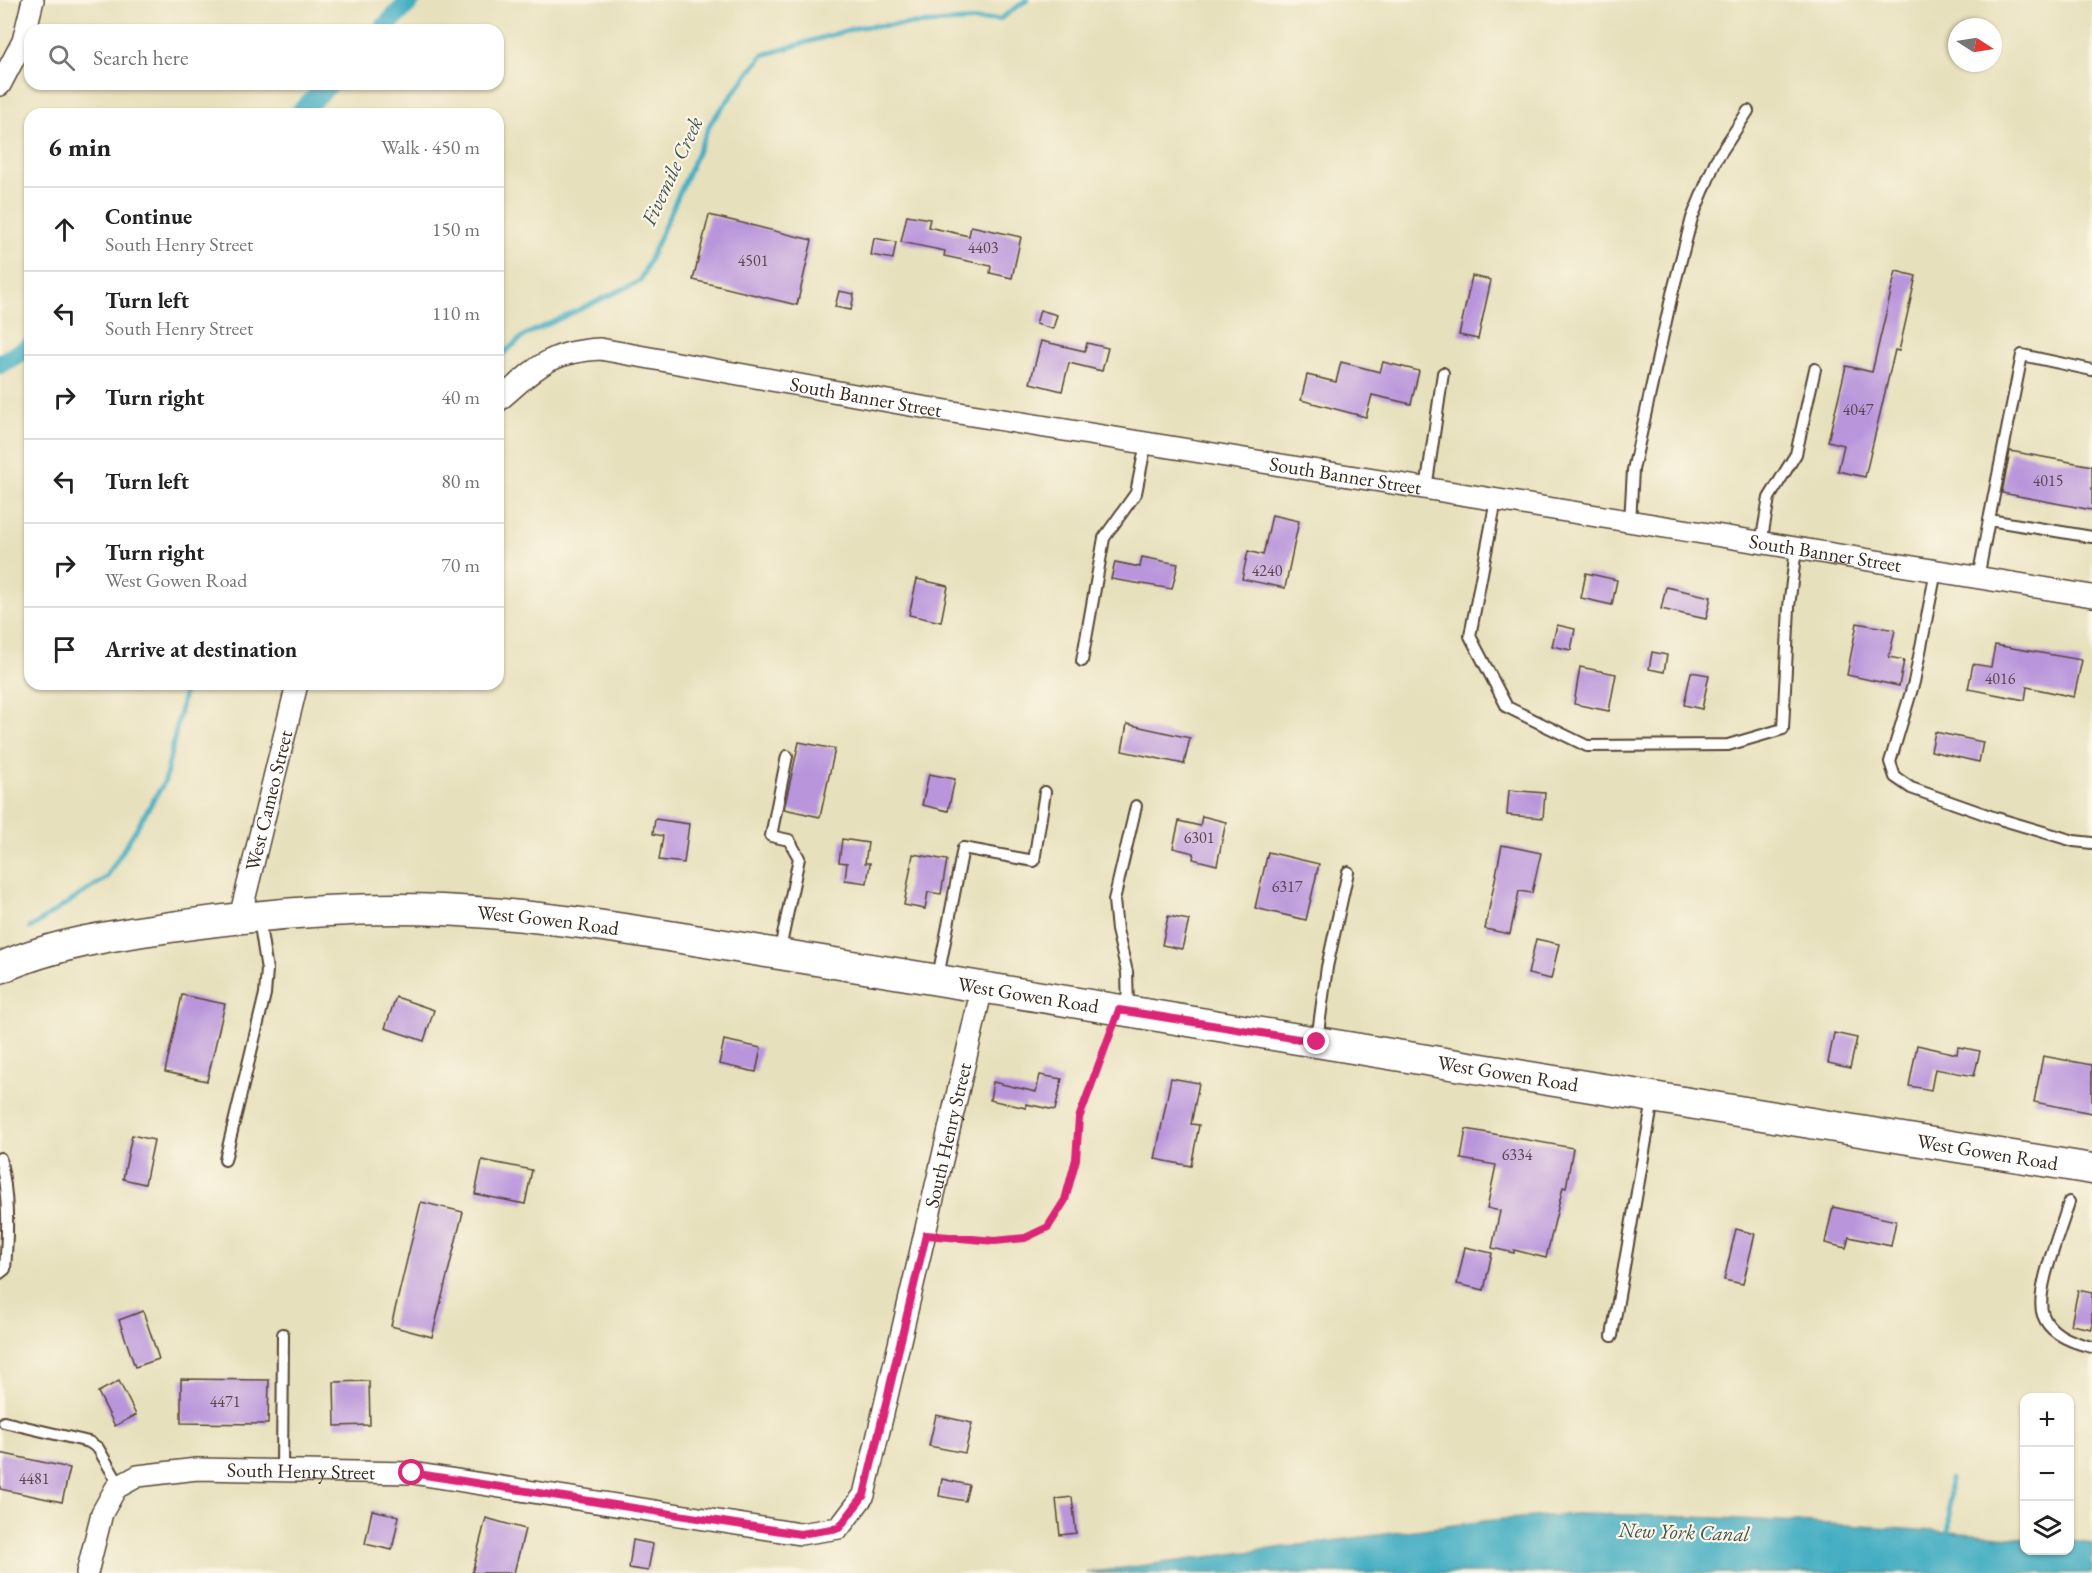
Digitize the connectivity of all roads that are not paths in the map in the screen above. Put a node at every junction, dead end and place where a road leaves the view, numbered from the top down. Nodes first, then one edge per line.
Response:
1 (33, 0) edge
2 (27, 24) edge
3 (24, 37) edge
4 (0, 85) edge
5 (1748, 111) dead end
6 (1815, 369) dead end
7 (2092, 369) edge
8 (1443, 373) dead end
9 (504, 396) edge
10 (1146, 443) junction
11 (1426, 489) junction
12 (1496, 500) junction
13 (1989, 520) junction
14 (1630, 522) junction
15 (2092, 537) edge
16 (1761, 543) junction
17 (1796, 548) junction
18 (1936, 571) junction
19 (1978, 578) junction
20 (2092, 596) edge
21 (1082, 661) dead end
22 (296, 690) edge
23 (787, 756) dead end
24 (1045, 792) dead end
25 (1136, 806) dead end
26 (2092, 843) edge
27 (1348, 872) dead end
28 (249, 916) junction
29 (779, 954) junction
30 (18, 960) edge
31 (938, 980) junction
32 (982, 988) junction
33 (1123, 1011) junction
34 (1317, 1042) junction
35 (1654, 1097) junction
36 (0, 1158) edge
37 (225, 1160) dead end
38 (2092, 1169) edge
39 (2069, 1202) dead end
40 (0, 1273) edge
41 (283, 1334) dead end
42 (1612, 1336) dead end
43 (2092, 1347) edge
44 (4, 1422) dead end
45 (282, 1471) junction
46 (120, 1486) junction
47 (87, 1573) edge

1 - 2 street
3 - 4 street
5 - 14 lane
6 - 16 lane
7 - 13 lane
8 - 11 lane
9 - 10 street, South Banner Street
10 - 11 street, South Banner Street
10 - 21 lane
11 - 12 street, South Banner Street
12 - 14 street, South Banner Street
12 - 17 lane
13 - 15 lane
13 - 19 lane
14 - 16 street, South Banner Street
16 - 17 street, South Banner Street
17 - 18 street, South Banner Street
18 - 19 street, South Banner Street
18 - 26 lane
19 - 20 street, South Banner Street
22 - 28 street, West Cameo Street
23 - 29 lane
24 - 31 lane
25 - 33 lane
27 - 34 lane
28 - 29 street, West Gowen Road
28 - 30 street, West Gowen Road
28 - 37 lane
29 - 31 street, West Gowen Road
31 - 32 street, West Gowen Road
32 - 33 street, West Gowen Road
32 - 45 street, South Henry Street
33 - 34 street, West Gowen Road
34 - 35 street, West Gowen Road
35 - 38 street, West Gowen Road
35 - 42 lane
36 - 40 lane
39 - 43 lane
41 - 45 lane
44 - 46 lane
45 - 46 street, South Henry Street
46 - 47 street

